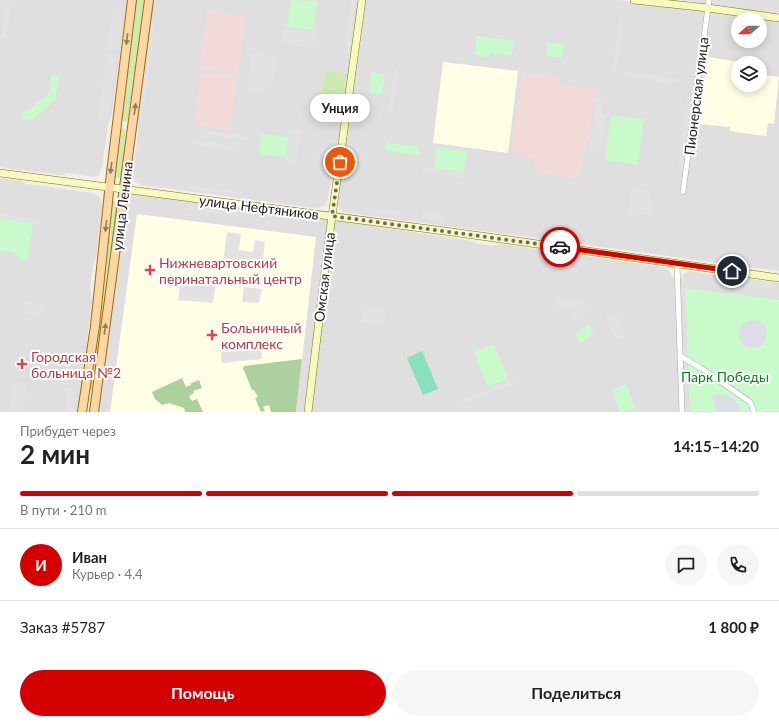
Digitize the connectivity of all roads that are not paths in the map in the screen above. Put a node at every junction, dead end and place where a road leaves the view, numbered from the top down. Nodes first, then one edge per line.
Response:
1 (132, 0) edge
2 (149, 0) edge
3 (362, 0) edge
4 (634, 0) edge
5 (709, 0) edge
6 (708, 8) junction
7 (779, 18) edge
8 (117, 124) junction
9 (132, 126) junction
10 (0, 172) edge
11 (109, 187) junction
12 (124, 189) junction
13 (683, 192) dead end
14 (332, 216) junction
15 (676, 264) junction
16 (779, 278) edge
17 (680, 356) junction
18 (85, 394) junction
19 (96, 395) junction
20 (82, 412) edge
21 (94, 412) edge
22 (308, 412) edge
23 (682, 412) edge
24 (754, 412) edge

1 -> 8 main road, улица Ленина
9 -> 2 main road, улица Ленина
3 - 14 main road, Омская улица
4 - 6 main road
5 - 6 street, Пионерская улица
6 - 7 main road
6 - 13 street, Пионерская улица
8 - 9 main road
8 -> 11 main road, улица Ленина
9 - 12 main road, улица Ленина
10 - 11 main road, улица Нефтяников
11 - 12 main road, улица Нефтяников
11 -> 18 main road, улица Ленина
12 - 14 main road, улица Нефтяников
19 -> 12 main road, улица Ленина
14 - 15 main road, улица Нефтяников
14 - 22 main road, Омская улица
15 - 16 main road, улица Нефтяников
15 - 17 street
17 - 23 street
17 - 24 street
18 - 19 main road
18 - 20 main road, улица Ленина
19 - 21 main road, улица Ленина

